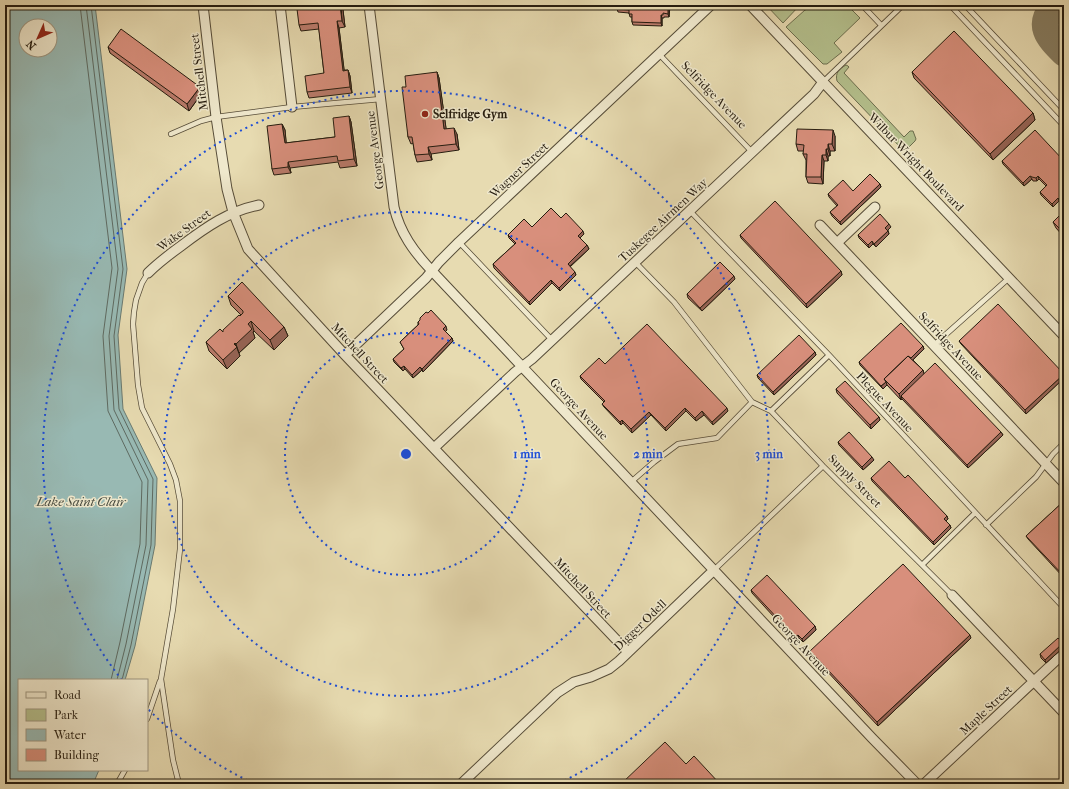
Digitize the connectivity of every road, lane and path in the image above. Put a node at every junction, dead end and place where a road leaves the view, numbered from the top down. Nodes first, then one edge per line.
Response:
1 (203, 5) edge
2 (280, 5) edge
3 (369, 5) edge
4 (711, 5) edge
5 (750, 5) edge
6 (862, 5) edge
7 (903, 5) edge
8 (950, 5) edge
9 (965, 5) edge
10 (881, 25) junction
11 (659, 54) junction
12 (823, 82) junction
13 (381, 99) junction
14 (292, 107) junction
15 (1064, 110) edge
16 (216, 117) junction
17 (1064, 126) edge
18 (171, 134) dead end
19 (752, 152) junction
20 (259, 205) dead end
21 (875, 207) dead end
22 (690, 211) junction
23 (234, 212) junction
24 (820, 225) dead end
25 (460, 242) junction
26 (837, 243) junction
27 (636, 263) junction
28 (432, 271) junction
29 (148, 273) joint
30 (1010, 278) junction
31 (1064, 336) edge
32 (552, 340) junction
33 (934, 345) junction
34 (345, 355) junction
35 (829, 355) junction
36 (522, 367) junction
37 (752, 402) junction
38 (771, 411) junction
39 (1064, 443) edge
40 (434, 448) junction
41 (1046, 464) junction
42 (823, 466) junction
43 (631, 483) junction
44 (1064, 483) edge
45 (975, 513) junction
46 (986, 525) junction
47 (922, 565) junction
48 (714, 570) junction
49 (952, 595) joint
50 (1064, 608) edge
51 (628, 652) junction
52 (1064, 653) edge
53 (161, 679) junction
54 (1034, 681) junction
55 (1064, 713) edge
56 (148, 717) edge
57 (124, 771) edge
58 (117, 784) edge
59 (179, 784) edge
60 (461, 784) edge
61 (917, 784) edge
62 (924, 784) edge

1 - 16 street, Mitchell Street
2 - 14 street
3 - 13 street, George Avenue
4 - 11 street, Wagner Street
5 - 12 street, Wilbur Wright Boulevard
6 - 10 lane
7 - 10 lane, Tuskegee Airmen Way
8 - 17 lane
9 - 15 lane
10 - 12 lane, Tuskegee Airmen Way
11 - 19 lane, Selfridge Avenue
11 - 25 street, Wagner Street
12 - 19 street, Tuskegee Airmen Way
12 - 30 street, Wilbur Wright Boulevard
13 - 14 lane
13 - 28 street, George Avenue
14 - 16 lane
16 - 18 lane
16 - 23 street, Mitchell Street
19 - 22 street, Tuskegee Airmen Way
20 - 23 street, Wake Street
21 - 26 street
22 - 27 street, Tuskegee Airmen Way
22 - 35 lane, Plegue Avenue
23 - 29 street, Wake Street
23 - 34 street, Mitchell Street
24 - 26 street, Selfridge Avenue
25 - 28 street, Wagner Street
25 - 32 lane
26 - 33 street, Selfridge Avenue
27 - 32 street, Tuskegee Airmen Way
27 - 37 lane, Supply Street
28 - 34 street, Wagner Street
28 - 36 street, George Avenue
29 - 53 lane
30 - 31 street, Wilbur Wright Boulevard
30 - 33 lane
32 - 36 street, Tuskegee Airmen Way
33 - 41 street, Selfridge Avenue
34 - 40 street, Mitchell Street
35 - 38 lane
35 - 45 lane, Plegue Avenue
36 - 40 street, Tuskegee Airmen Way
36 - 43 street, George Avenue
37 - 38 lane, Supply Street
37 - 43 lane
38 - 42 lane, Supply Street
39 - 41 lane
40 - 51 street, Mitchell Street
41 - 44 street, Selfridge Avenue
41 - 46 lane
42 - 47 lane, Supply Street
42 - 48 lane, Digger Odell
43 - 48 street, George Avenue
45 - 46 lane, Plegue Avenue
45 - 47 lane
46 - 50 lane, Plegue Avenue
47 - 49 lane, Supply Street
48 - 51 street, Digger Odell
48 - 61 street, George Avenue
49 - 54 street, Supply Street
51 - 60 street, Digger Odell
52 - 54 street, Maple Street
53 - 56 lane
53 - 59 lane
54 - 55 street, Supply Street
54 - 62 street, Maple Street
57 - 58 lane

